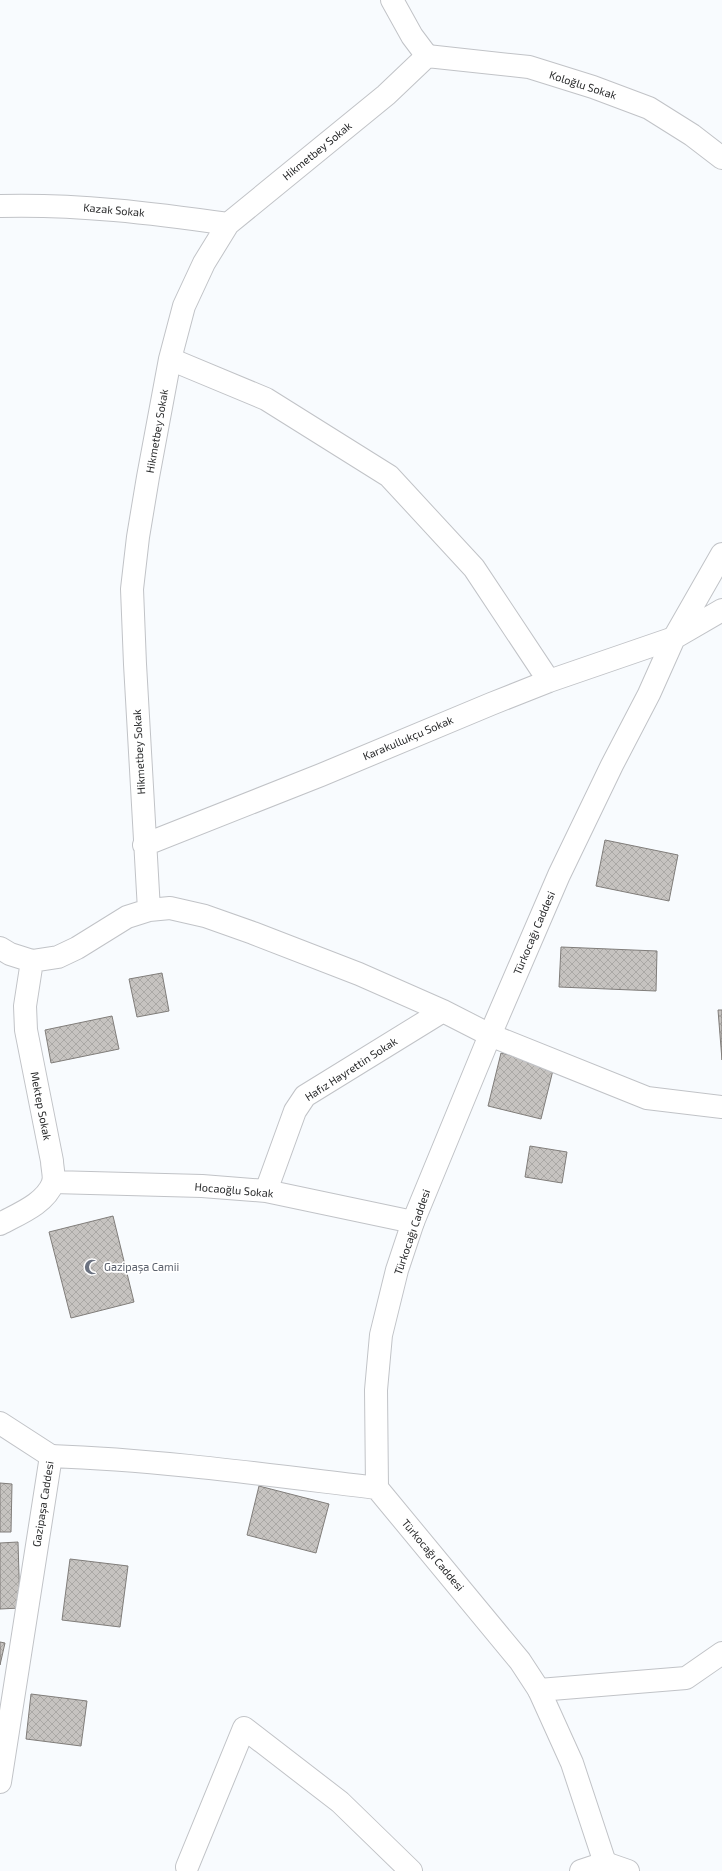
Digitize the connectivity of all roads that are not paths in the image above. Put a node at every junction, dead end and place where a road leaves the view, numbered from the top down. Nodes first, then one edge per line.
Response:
1 (392, 0) edge
2 (428, 56) junction
3 (722, 158) edge
4 (0, 206) edge
5 (228, 224) junction
6 (170, 360) junction
7 (722, 554) edge
8 (722, 610) edge
9 (674, 638) junction
10 (550, 681) junction
11 (144, 845) junction
12 (149, 910) junction
13 (0, 948) edge
14 (32, 961) junction
15 (443, 1012) junction
16 (490, 1035) junction
17 (722, 1108) edge
18 (53, 1182) junction
19 (266, 1191) junction
20 (413, 1222) junction
21 (0, 1224) edge
22 (0, 1423) edge
23 (51, 1456) junction
24 (377, 1488) junction
25 (722, 1653) edge
26 (539, 1690) junction
27 (0, 1782) edge
28 (605, 1863) junction
29 (187, 1867) dead end
30 (411, 1871) edge
31 (581, 1871) edge
32 (628, 1871) edge

1 - 2 street
2 - 3 street, Koloğlu Sokak
2 - 5 street, Hikmetbey Sokak
4 - 5 street, Kazak Sokak
5 - 6 street, Hikmetbey Sokak
6 - 10 street
6 - 11 street, Hikmetbey Sokak
7 - 9 street, Türkocağı Caddesi
8 - 9 street
9 - 10 street, Karakullukçu Sokak
9 - 16 street, Türkocağı Caddesi
10 - 11 street, Karakullukçu Sokak
11 - 12 street, Hikmetbey Sokak
12 - 14 street
12 - 15 street
13 - 14 street
14 - 18 street, Mektep Sokak
15 - 16 street
15 - 19 street, Hafız Hayrettin Sokak
16 - 17 street
16 - 20 street, Türkocağı Caddesi
18 - 19 street, Hocaoğlu Sokak
18 - 21 street
19 - 20 street, Hocaoğlu Sokak
20 - 24 street, Türkocağı Caddesi
22 - 23 street
23 - 24 street, Gazipaşa Caddesi
23 - 27 street, Gazipaşa Caddesi
24 - 26 street, Türkocağı Caddesi
25 - 26 street
26 - 28 street, Türkocağı Caddesi
28 - 31 street
28 - 32 street
29 - 30 street

